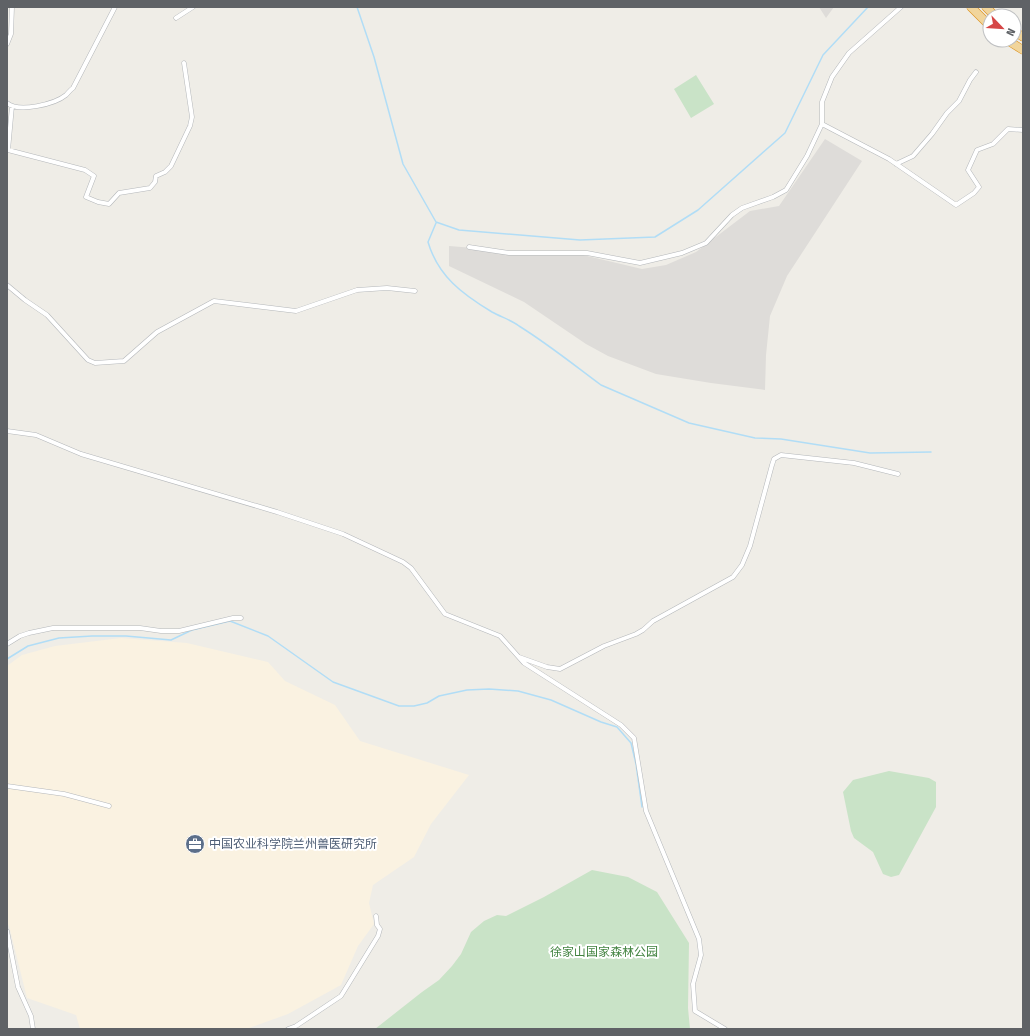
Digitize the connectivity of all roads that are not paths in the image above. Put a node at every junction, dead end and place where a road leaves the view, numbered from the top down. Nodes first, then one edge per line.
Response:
1 (12, 7) edge
2 (115, 7) edge
3 (193, 7) edge
4 (901, 7) edge
5 (970, 7) edge
6 (176, 18) dead end
7 (982, 18) edge
8 (7, 44) edge
9 (184, 63) dead end
10 (976, 72) dead end
11 (7, 103) edge
12 (12, 106) junction
13 (822, 124) junction
14 (1023, 130) edge
15 (896, 164) junction
16 (469, 247) dead end
17 (7, 285) edge
18 (415, 291) dead end
19 (7, 431) edge
20 (898, 474) dead end
21 (241, 618) dead end
22 (7, 644) edge
23 (518, 657) junction
24 (7, 786) edge
25 (108, 806) dead end
26 (376, 916) dead end
27 (7, 932) edge
28 (33, 1029) edge
29 (288, 1029) edge
30 (725, 1029) edge

1 - 8 street
2 - 12 street
3 - 6 street
4 - 13 street
5 - 7 highway
9 - 12 street
10 - 15 street
11 - 12 street
13 - 15 street
13 - 16 street
14 - 15 street
17 - 18 street
19 - 23 street
20 - 23 street
21 - 22 street
23 - 30 street
24 - 25 street
26 - 29 street
27 - 28 street

